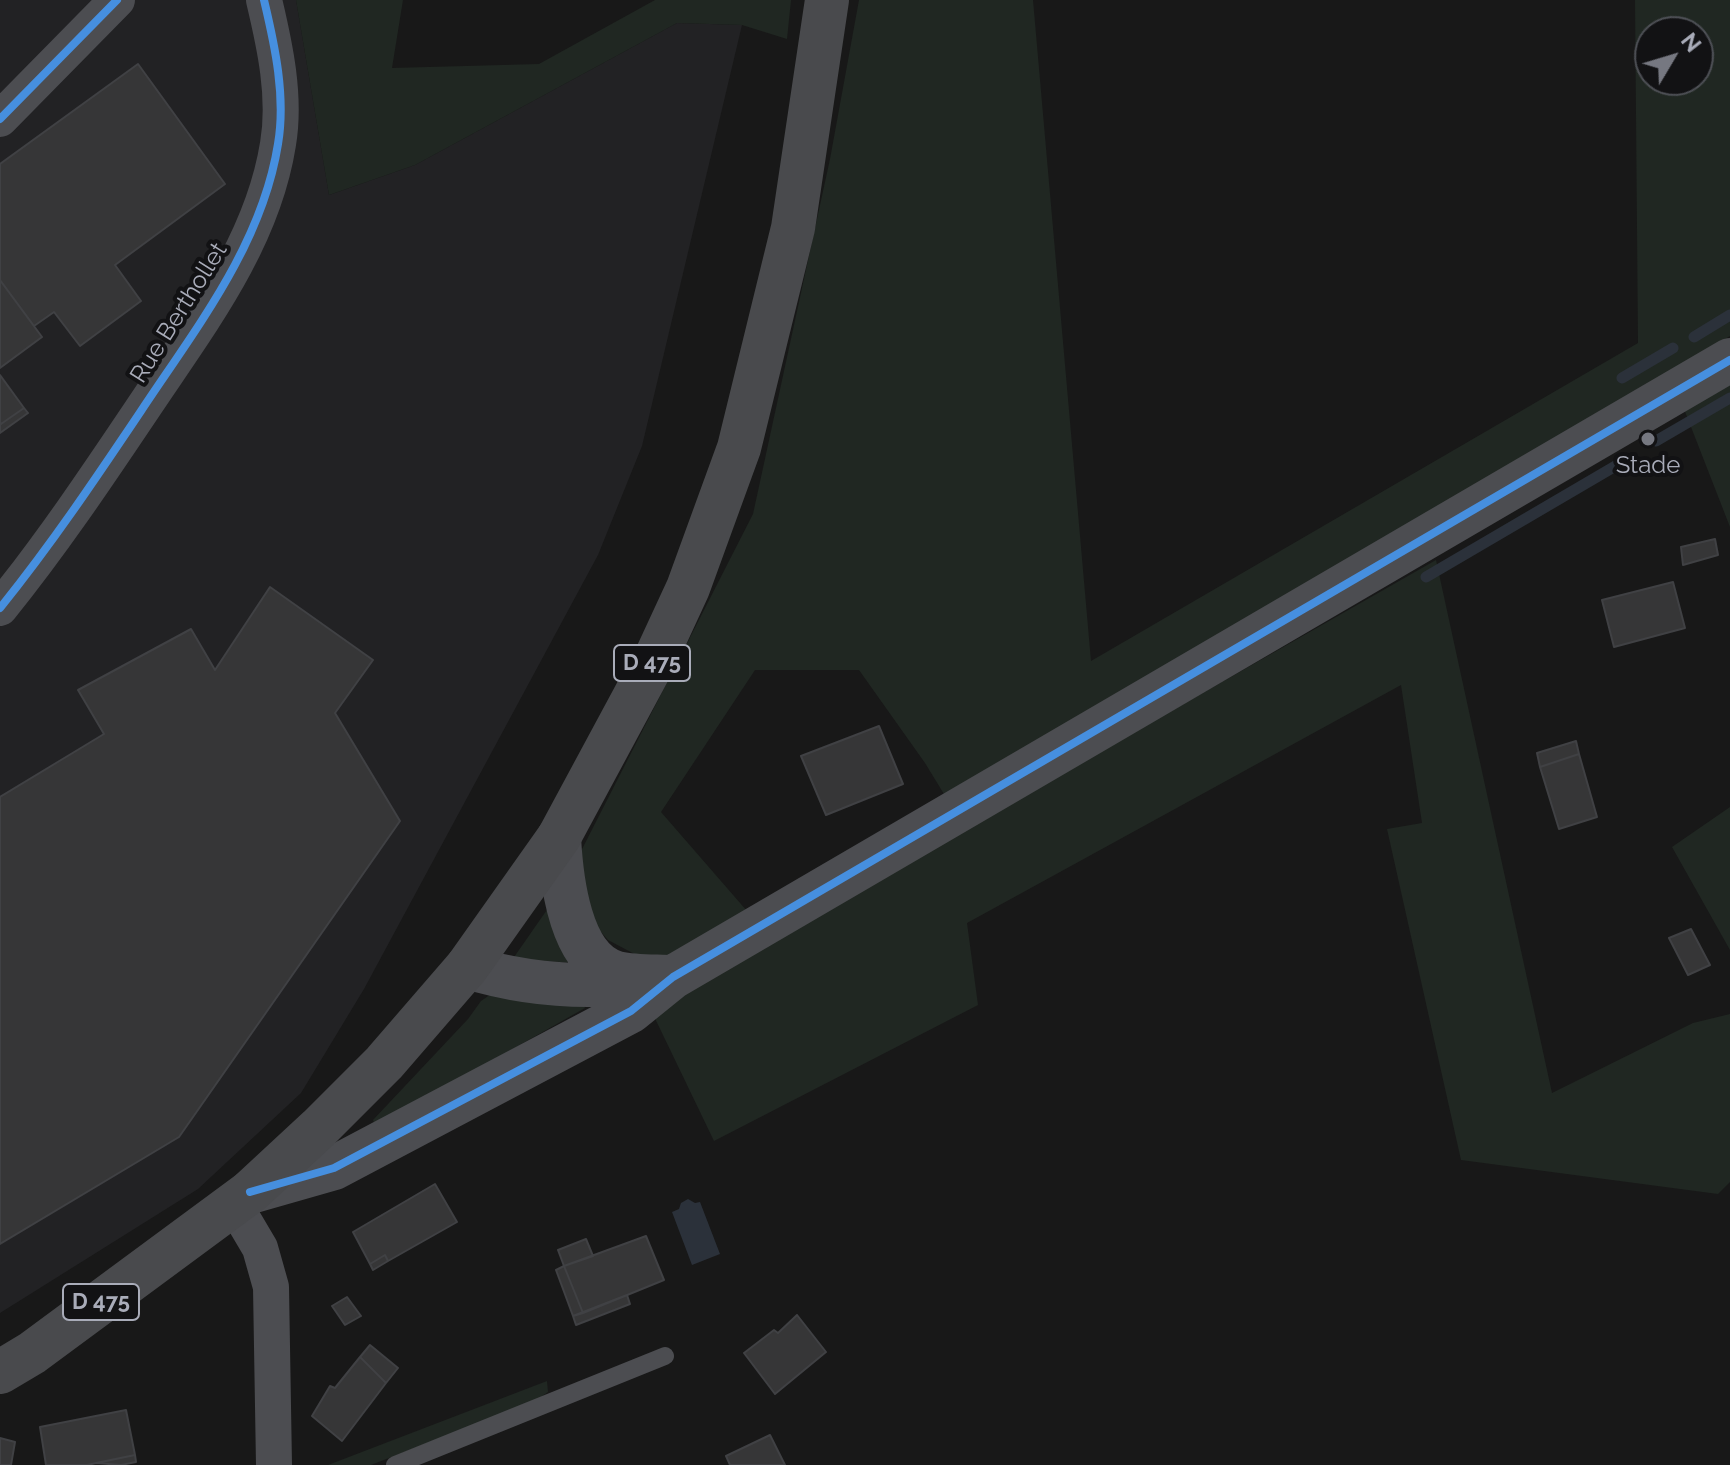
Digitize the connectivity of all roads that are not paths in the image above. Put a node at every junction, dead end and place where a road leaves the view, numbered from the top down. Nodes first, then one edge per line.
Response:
1 (117, 0) edge
2 (264, 0) edge
3 (827, 0) edge
4 (0, 119) edge
5 (1730, 360) edge
6 (0, 608) edge
7 (559, 837) junction
8 (467, 967) junction
9 (673, 977) junction
10 (228, 1208) junction
11 (665, 1356) dead end
12 (0, 1372) edge
13 (274, 1465) edge
14 (395, 1465) edge

1 - 4 street
2 - 6 street, Rue Berthollet
3 - 7 main road, D 475
5 - 9 street
7 - 8 main road, D 475
7 - 9 street
8 - 9 street
8 - 10 main road, D 475
9 - 10 street
10 - 12 main road, D 475
10 - 13 street
11 - 14 lane

